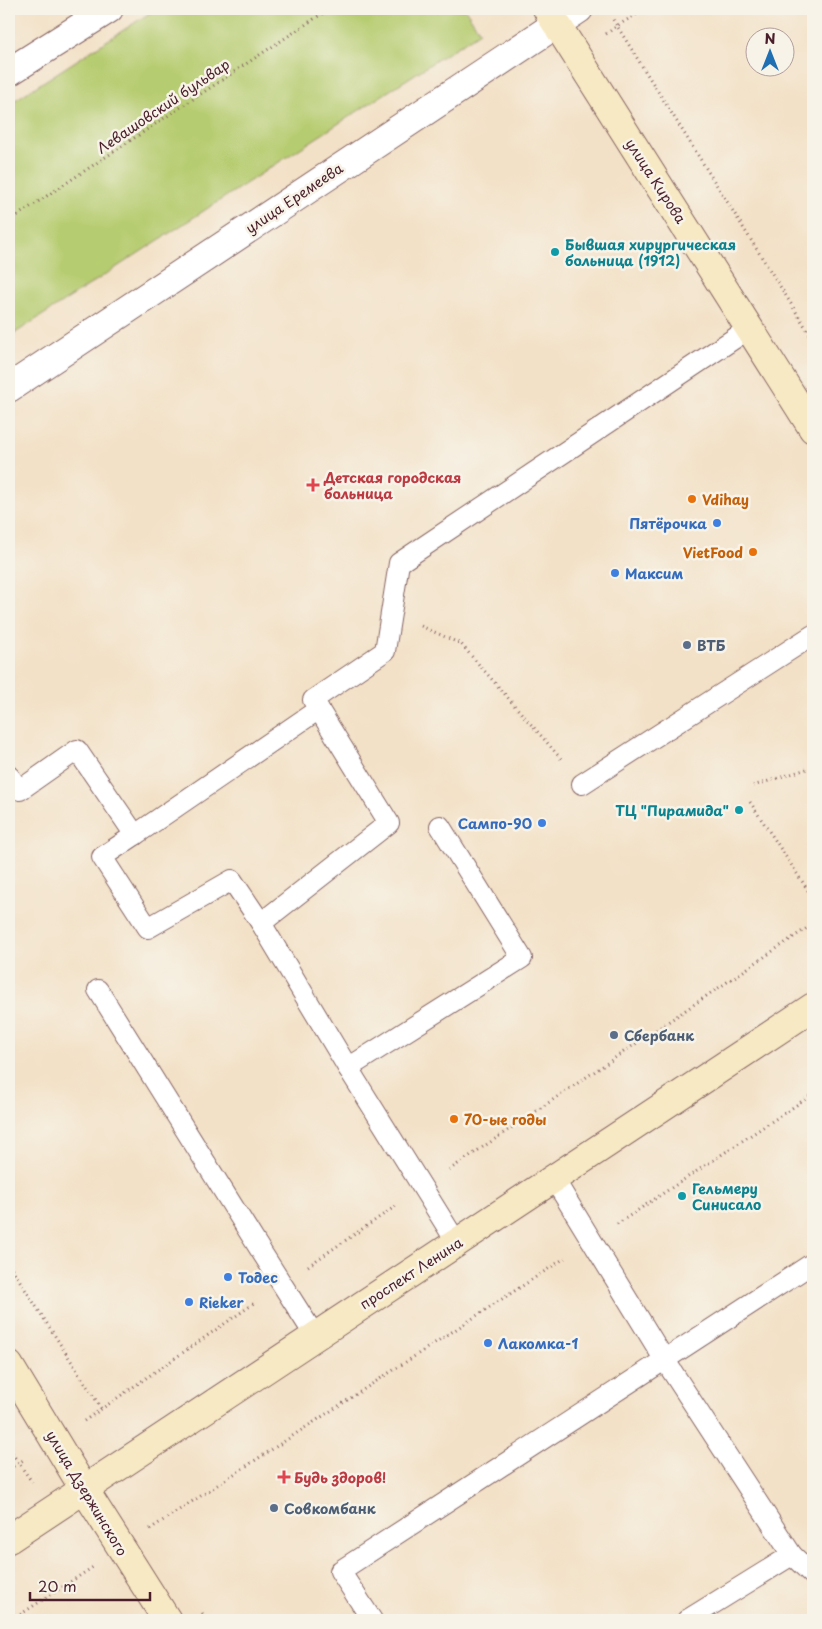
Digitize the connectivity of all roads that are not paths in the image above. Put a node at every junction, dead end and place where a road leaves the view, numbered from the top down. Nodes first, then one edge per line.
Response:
1 (108, 9) edge
2 (579, 9) edge
3 (551, 16) edge
4 (9, 72) edge
5 (750, 328) junction
6 (9, 388) edge
7 (811, 421) edge
8 (813, 635) edge
9 (319, 709) junction
10 (9, 776) edge
11 (582, 784) road end
12 (440, 826) dead end
13 (135, 835) junction
14 (261, 923) junction
15 (98, 990) dead end
16 (813, 1006) edge
17 (348, 1068) junction
18 (554, 1180) junction
19 (457, 1242) junction
20 (813, 1263) edge
21 (315, 1336) junction
22 (664, 1359) junction
23 (9, 1364) edge
24 (84, 1489) junction
25 (9, 1539) edge
26 (792, 1554) junction
27 (813, 1576) edge
28 (167, 1620) edge
29 (372, 1620) edge
30 (687, 1620) edge

1 - 4 street
2 - 3 street, улица Еремеева
3 - 5 main road, улица Кирова
3 - 6 street, улица Еремеева
5 - 7 main road, улица Кирова
5 - 9 lane
8 - 11 lane
9 - 13 lane
9 - 14 lane
10 - 13 lane
12 - 17 lane
13 - 14 lane
14 - 17 lane
15 - 21 lane
16 - 18 main road, проспект Ленина
17 - 19 lane
18 - 19 main road, проспект Ленина
18 - 22 lane
19 - 21 main road, проспект Ленина
20 - 22 lane
21 - 24 main road, проспект Ленина
22 - 26 lane
22 - 29 lane
23 - 24 main road, улица Дзержинского
24 - 25 main road, проспект Ленина
24 - 28 main road, улица Дзержинского
26 - 27 lane
26 - 30 lane

